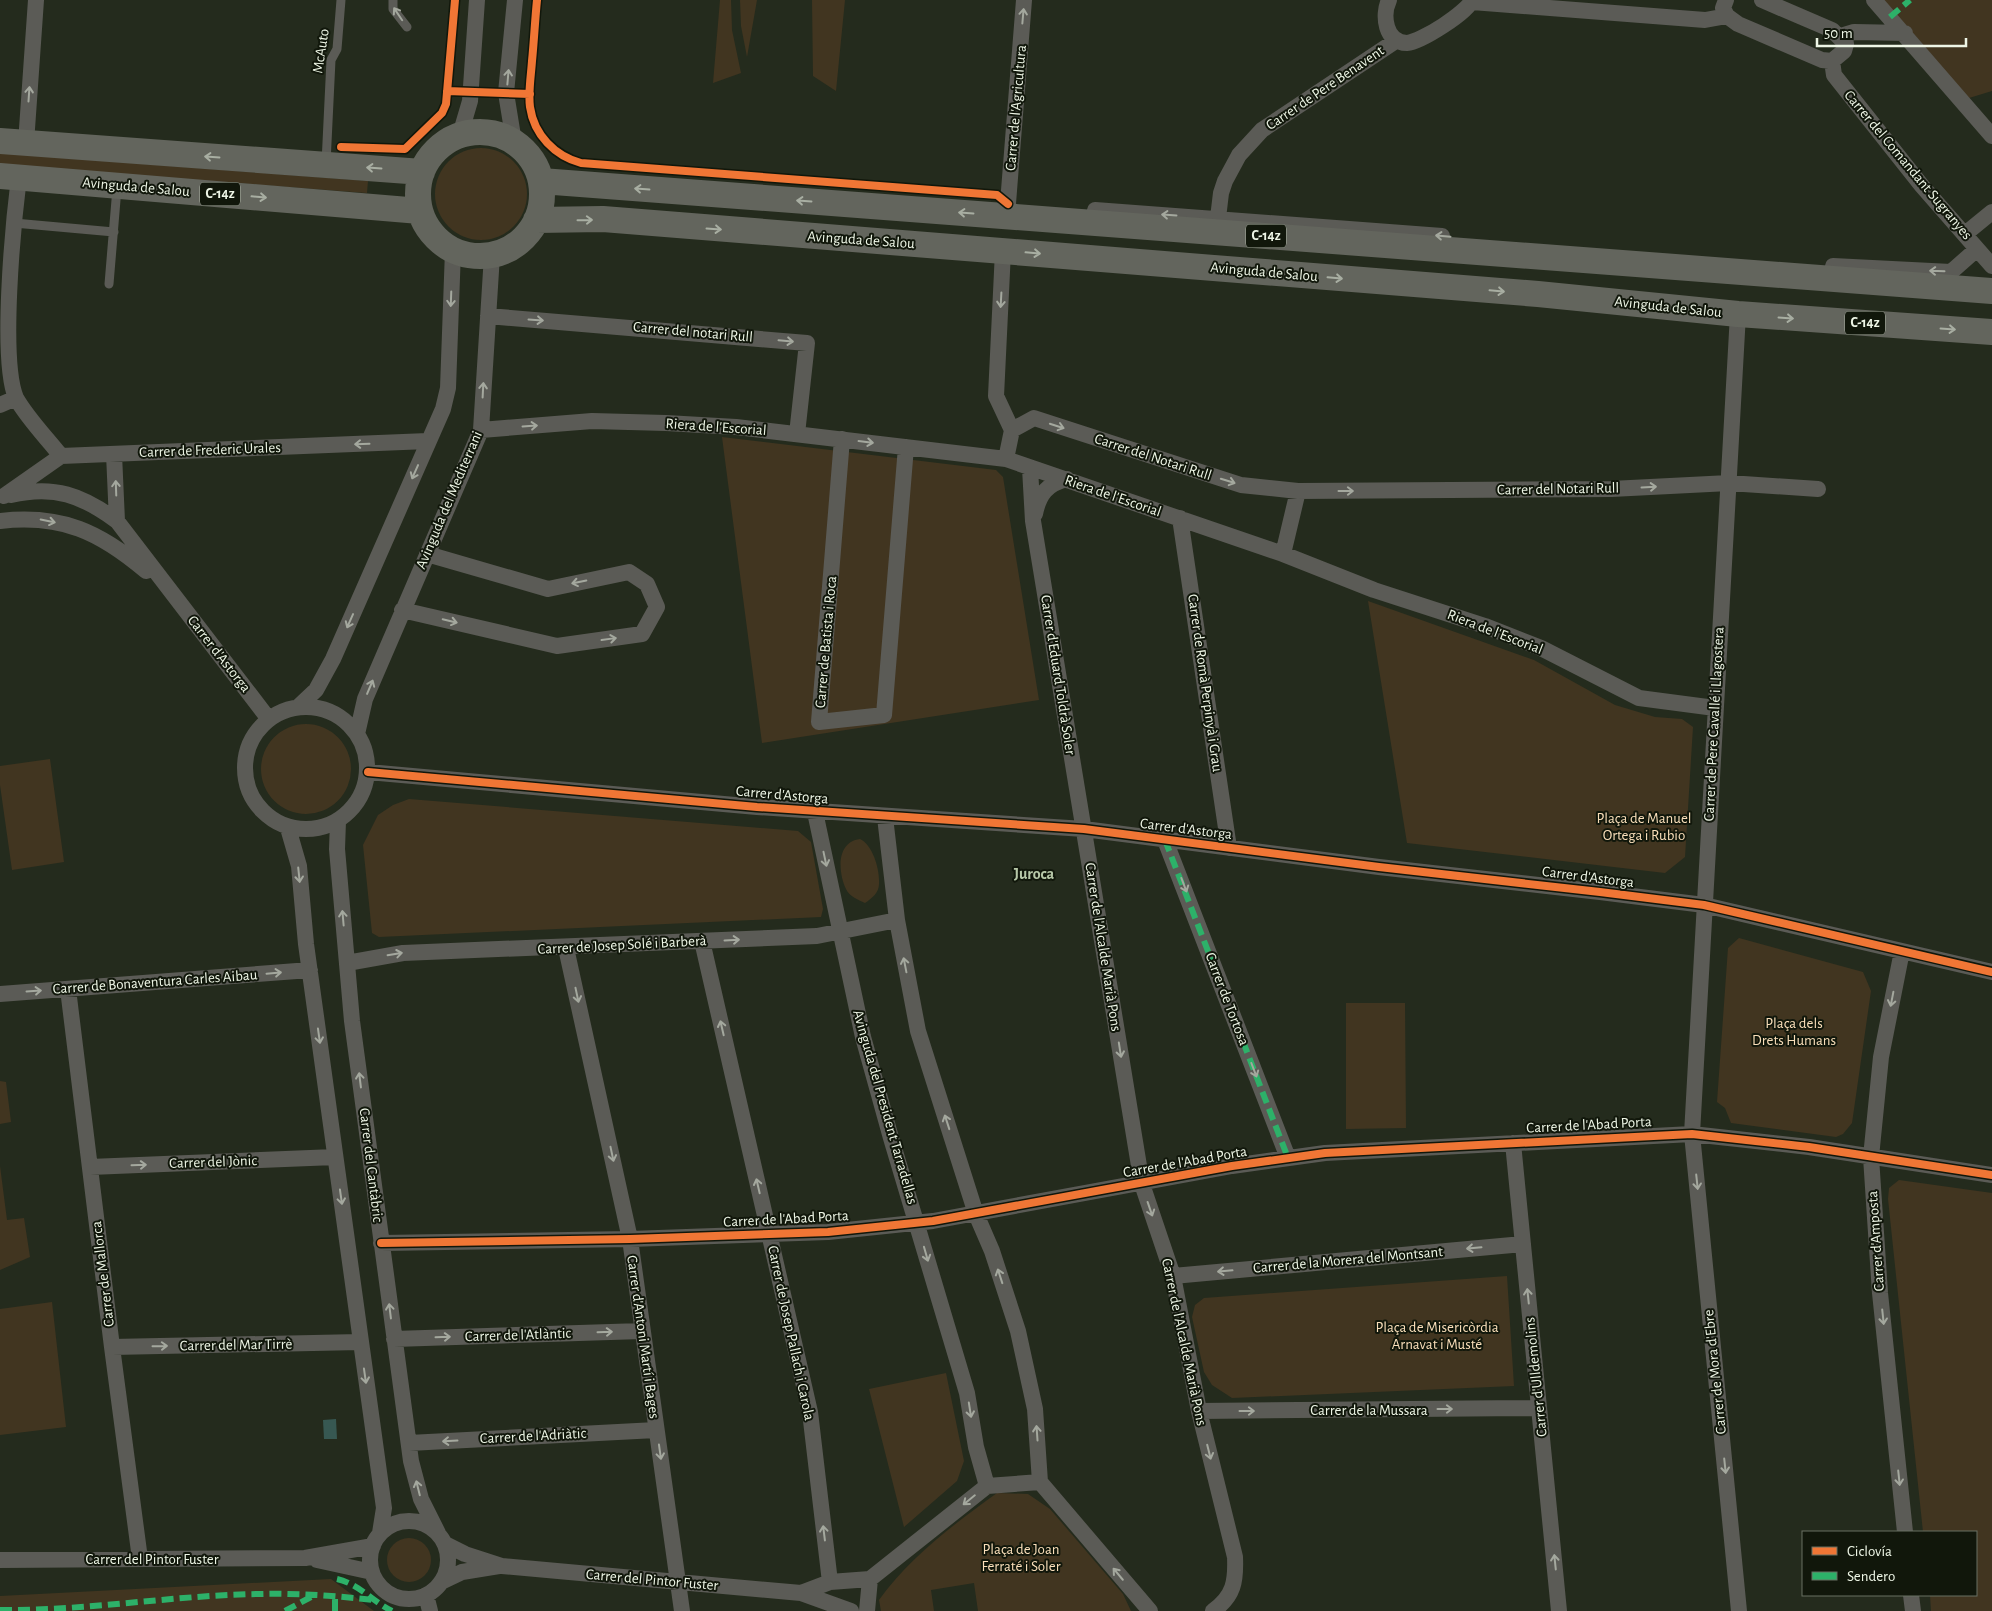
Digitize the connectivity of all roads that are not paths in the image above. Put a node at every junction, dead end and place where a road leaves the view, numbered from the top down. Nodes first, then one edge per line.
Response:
1 (36, 0) edge
2 (341, 0) edge
3 (394, 0) edge
4 (477, 0) edge
5 (515, 0) edge
6 (1024, 0) edge
7 (1389, 0) edge
8 (1762, 0) edge
9 (1874, 0) edge
10 (1472, 1) edge
11 (1727, 8) edge
12 (407, 27) dead end
13 (1905, 33) junction
14 (1840, 36) junction
15 (1397, 40) junction
16 (1832, 61) junction
17 (460, 135) junction
18 (1992, 136) edge
19 (0, 141) edge
20 (514, 142) junction
21 (26, 143) junction
22 (326, 165) junction
23 (422, 172) junction
24 (9, 177) edge
25 (541, 181) junction
26 (117, 186) junction
27 (1008, 210) junction
28 (420, 211) junction
29 (1992, 212) edge
30 (1218, 218) junction
31 (536, 220) junction
32 (14, 224) junction
33 (114, 232) junction
34 (1965, 234) junction
35 (1977, 249) junction
36 (453, 250) junction
37 (1003, 251) junction
38 (492, 255) junction
39 (1992, 266) edge
40 (109, 284) dead end
41 (1992, 291) edge
42 (3, 296) edge
43 (1738, 314) junction
44 (488, 316) junction
45 (1992, 332) edge
46 (3, 358) edge
47 (16, 398) junction
48 (0, 405) edge
49 (481, 430) junction
50 (1012, 430) junction
51 (798, 434) junction
52 (842, 439) junction
53 (428, 441) junction
54 (906, 447) junction
55 (114, 454) junction
56 (61, 456) junction
57 (1006, 459) junction
58 (1030, 468) junction
59 (1067, 480) junction
60 (1729, 483) junction
61 (1818, 489) dead end
62 (1298, 492) junction
63 (2, 497) edge
64 (1180, 518) junction
65 (0, 521) edge
66 (117, 521) junction
67 (1033, 521) junction
68 (427, 554) junction
69 (1283, 554) junction
70 (169, 591) junction
71 (402, 610) junction
72 (298, 708) junction
73 (1715, 708) junction
74 (268, 718) junction
75 (357, 734) junction
76 (368, 772) junction
77 (815, 812) junction
78 (885, 817) junction
79 (338, 821) junction
80 (288, 828) junction
81 (1084, 829) junction
82 (1166, 840) junction
83 (1229, 848) junction
84 (1704, 905) junction
85 (897, 920) junction
86 (840, 931) junction
87 (702, 941) junction
88 (566, 948) junction
89 (1902, 951) junction
90 (347, 962) junction
91 (310, 970) junction
92 (1992, 972) edge
93 (68, 989) junction
94 (0, 994) edge
95 (1692, 1134) junction
96 (1513, 1143) junction
97 (335, 1156) junction
98 (1871, 1157) junction
99 (1288, 1158) junction
100 (90, 1167) junction
101 (1992, 1175) edge
102 (1142, 1184) junction
103 (976, 1214) junction
104 (918, 1223) junction
105 (769, 1234) junction
106 (630, 1239) junction
107 (382, 1243) junction
108 (1523, 1244) junction
109 (1173, 1276) junction
110 (642, 1330) junction
111 (394, 1339) junction
112 (360, 1342) junction
113 (112, 1348) junction
114 (1539, 1408) junction
115 (1199, 1411) junction
116 (656, 1430) junction
117 (409, 1443) junction
118 (1040, 1482) junction
119 (987, 1486) junction
120 (1904, 1531) edge
121 (441, 1538) junction
122 (376, 1540) junction
123 (305, 1558) junction
124 (140, 1559) junction
125 (0, 1560) edge
126 (502, 1566) junction
127 (372, 1572) junction
128 (870, 1580) junction
129 (441, 1582) junction
130 (678, 1582) junction
131 (830, 1582) junction
132 (801, 1592) junction
133 (426, 1595) junction
134 (1911, 1596) edge
135 (430, 1611) edge
136 (682, 1611) edge
137 (851, 1611) edge
138 (867, 1611) edge
139 (1150, 1611) edge
140 (1213, 1611) edge
141 (1559, 1611) edge
142 (1739, 1611) edge
143 (1913, 1611) edge

21 -> 1 street
2 - 22 lane, McAuto
12 -> 3 lane
4 - 17 street
20 -> 5 street
27 -> 6 street, Carrer de l'Agricultura
7 - 15 street
8 - 14 street
9 - 13 street
10 - 11 street
10 - 15 street
11 - 16 street
13 - 14 street
13 - 18 street
14 - 16 street
15 - 30 street, Carrer de Pere Benavent
16 - 34 street, Carrer del Comandant Sugranyes
17 - 20 main road
17 - 23 main road
19 - 21 main road
20 - 25 main road
22 -> 21 main road
23 -> 22 main road
23 - 28 main road
24 - 26 main road, Avinguda de Salou / C-14z
24 - 32 street
27 -> 25 main road, C-14z
25 - 31 main road
26 -> 28 main road, Avinguda de Salou / C-14z
26 - 33 lane
30 -> 27 street
27 - 41 main road, C-14z
28 - 36 main road
29 - 34 street
35 -> 30 street
31 -> 37 main road, Avinguda de Salou / C-14z
31 - 38 main road
32 - 33 lane
32 - 42 street
33 - 40 lane
34 - 35 street, Carrer del Comandant Sugranyes
35 - 39 street, Carrer del Comandant Sugranyes
36 - 38 main road
36 -> 53 street
37 -> 43 main road, Avinguda de Salou / C-14z
37 -> 50 street
38 - 44 street, Avinguda del Mediterrani
42 - 46 street
43 -> 45 main road, Avinguda de Salou / C-14z
43 - 60 street, Carrer de Pere Cavallé i Llagostera
49 -> 44 street, Avinguda del Mediterrani
44 -> 51 street, Carrer del notari Rull
46 - 47 street
47 - 48 street
47 - 56 street
49 -> 51 street, Riera de l'Escorial
49 - 68 street, Avinguda del Mediterrani
50 - 57 street
50 -> 62 street, Carrer del Notari Rull
51 - 52 street, Riera de l'Escorial
52 -> 54 street, Riera de l'Escorial
52 - 54 street, Carrer de Batista i Roca
53 -> 55 street, Carrer de Frederic Urales
53 -> 72 street
54 - 57 street, Riera de l'Escorial
55 - 56 street, Carrer de Frederic Urales
66 -> 55 street
56 - 63 street
57 - 58 street, Riera de l'Escorial
58 - 59 street, Riera de l'Escorial
58 - 67 street, Carrer d'Eduard Toldrà Soler
59 - 64 street, Riera de l'Escorial
59 - 67 street, Carrer d'Eduard Toldrà Soler
60 - 61 street, Carrer del Notari Rull
62 -> 60 street, Carrer del Notari Rull
60 - 73 street, Carrer de Pere Cavallé i Llagostera
62 - 69 street
63 - 66 street, Carrer d'Astorga
64 - 69 street, Riera de l'Escorial
64 - 83 street, Carrer de Romà Perpinyà i Grau
65 -> 70 street, Carrer d'Astorga
66 - 70 street, Carrer d'Astorga
67 - 81 street, Carrer d'Eduard Toldrà Soler
68 - 71 street, Avinguda del Mediterrani
71 -> 68 street
69 - 73 street, Riera de l'Escorial
70 - 74 street, Carrer d'Astorga
75 -> 71 street, Avinguda del Mediterrani
72 - 74 street
72 - 75 street
73 - 84 street, Carrer de Pere Cavallé i Llagostera
74 - 80 street
75 - 76 street
76 - 77 street, Carrer d'Astorga
76 - 79 street
77 - 78 street, Carrer d'Astorga
77 -> 86 street, Avinguda del President Tarradellas
78 - 81 street, Carrer d'Astorga
78 - 85 street
79 - 80 street
90 -> 79 street, Carrer del Cantàbric
80 -> 91 street
81 - 82 street, Carrer d'Astorga
81 -> 102 street, Carrer de l'Alcalde Marià Pons
82 - 83 street, Carrer d'Astorga
82 -> 99 street, Carrer de Tortosa
83 - 84 street, Carrer d'Astorga
84 - 89 street, Carrer d'Astorga
84 - 95 street, Carrer de Pere Cavallé i Llagostera
85 - 86 street, Carrer de Josep Solé i Barberà
103 -> 85 street
87 -> 86 street, Carrer de Josep Solé i Barberà
86 - 104 street, Avinguda del President Tarradellas
87 - 88 street, Carrer de Josep Solé i Barberà
105 -> 87 street, Carrer de Josep Pallach i Carola
90 -> 88 street, Carrer de Josep Solé i Barberà
88 -> 106 street, Carrer d'Antoni Martí i Bages
89 - 92 street, Carrer d'Astorga
89 -> 98 street, Carrer d'Amposta
107 -> 90 street, Carrer del Cantàbric
93 -> 91 street, Carrer de Bonaventura Carles Aibau
91 -> 97 street
94 -> 93 street, Carrer de Bonaventura Carles Aibau
93 - 100 street, Carrer de Mallorca
95 - 96 street, Carrer de l'Abad Porta
95 - 98 street, Carrer de l'Abad Porta
95 -> 142 street, Carrer de Mora d'Ebre
96 - 99 street, Carrer de l'Abad Porta
96 - 108 street, Carrer d'Ulldemolins
100 -> 97 street, Carrer del Jònic
97 -> 112 street
98 - 101 street, Carrer de l'Abad Porta
98 -> 120 street, Carrer d'Amposta
99 - 102 street, Carrer de l'Abad Porta
100 - 113 street, Carrer de Mallorca
102 - 103 street, Carrer de l'Abad Porta
102 -> 109 street, Carrer de l'Alcalde Marià Pons
103 - 104 street, Carrer de l'Abad Porta
118 -> 103 street
104 - 105 street, Carrer de l'Abad Porta
104 -> 119 street, Avinguda del President Tarradellas
105 - 106 street, Carrer de l'Abad Porta
131 -> 105 street, Carrer de Josep Pallach i Carola
106 - 107 street, Carrer de l'Abad Porta
106 - 110 street, Carrer d'Antoni Martí i Bages
111 -> 107 street, Carrer del Cantàbric
108 -> 109 street, Carrer de la Morera del Montsant
114 -> 108 street, Carrer d'Ulldemolins
109 - 115 street, Carrer de l'Alcalde Marià Pons
111 -> 110 street, Carrer de l'Atlàntic
110 - 116 street, Carrer d'Antoni Martí i Bages
111 - 117 street, Carrer del Cantàbric
113 -> 112 street, Carrer del Mar Tirrè
112 -> 122 street
113 - 124 street, Carrer de Mallorca
115 -> 114 street, Carrer de la Mussara
141 -> 114 street, Carrer d'Ulldemolins
115 -> 140 street, Carrer de l'Alcalde Marià Pons
116 -> 117 street, Carrer de l'Adriàtic
116 -> 130 street, Carrer d'Antoni Martí i Bages
121 -> 117 street, Carrer del Cantàbric
118 - 119 street
139 -> 118 street
119 -> 128 street
121 - 122 street
121 - 126 street, Carrer del Pintor Fuster
121 - 129 street
122 - 123 street, Carrer del Pintor Fuster
122 - 127 street
123 - 124 street, Carrer del Pintor Fuster
123 - 127 street, Carrer del Pintor Fuster
124 - 125 street, Carrer del Pintor Fuster
126 - 129 street, Carrer del Pintor Fuster
126 - 130 street, Carrer del Pintor Fuster
127 - 133 street
128 - 131 street, Carrer del Pintor Fuster
128 - 138 street
129 - 133 street
130 - 132 street, Carrer del Pintor Fuster
130 - 136 street, Carrer d'Antoni Martí i Bages
131 - 132 street, Carrer del Pintor Fuster
132 - 137 street, Carrer del Pintor Fuster
133 - 135 street
134 - 143 street

